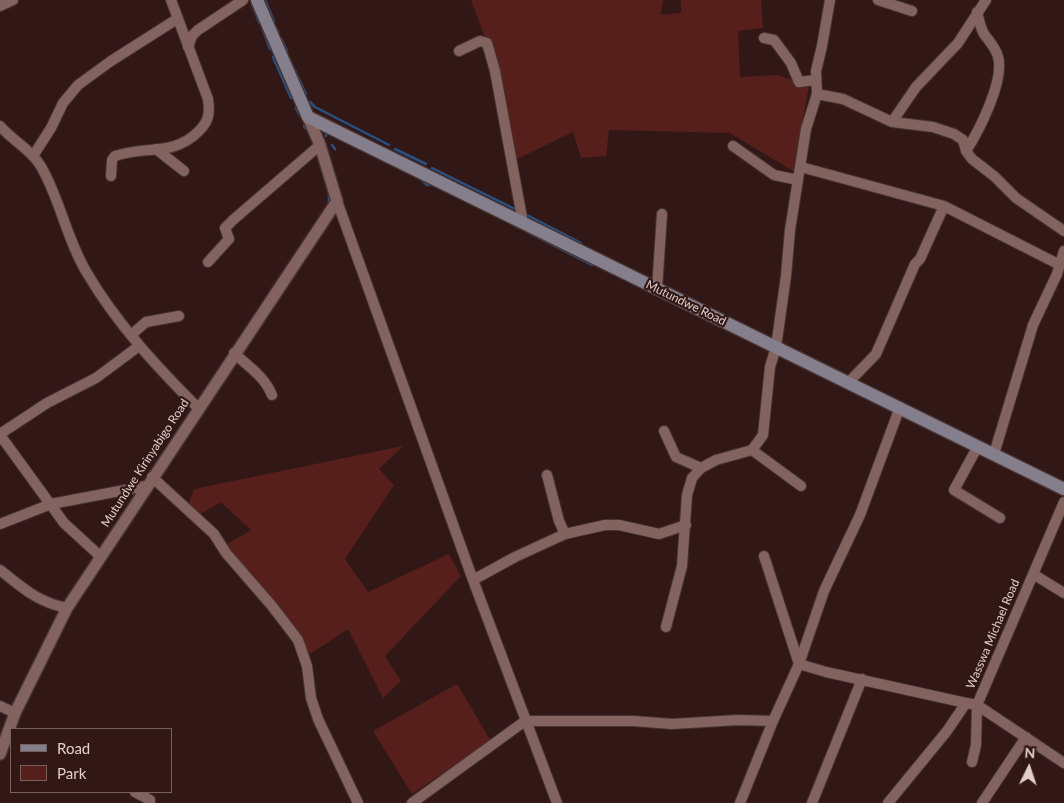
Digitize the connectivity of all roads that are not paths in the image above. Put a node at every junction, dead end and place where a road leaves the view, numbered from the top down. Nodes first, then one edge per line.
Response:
1 (13, 0) edge
2 (171, 0) edge
3 (243, 0) edge
4 (257, 0) edge
5 (830, 0) edge
6 (878, 0) edge
7 (986, 0) edge
8 (0, 6) edge
9 (912, 11) dead end
10 (977, 12) junction
11 (177, 19) junction
12 (764, 38) dead end
13 (188, 47) junction
14 (459, 51) dead end
15 (816, 80) junction
16 (817, 94) junction
17 (308, 117) junction
18 (892, 122) junction
19 (0, 126) edge
20 (320, 145) junction
21 (733, 146) dead end
22 (156, 149) junction
23 (966, 151) junction
24 (34, 156) junction
25 (800, 168) junction
26 (184, 171) dead end
27 (111, 176) dead end
28 (798, 180) junction
29 (337, 201) junction
30 (944, 206) junction
31 (662, 214) dead end
32 (523, 223) junction
33 (1064, 231) edge
34 (1064, 252) edge
35 (208, 262) dead end
36 (1060, 265) junction
37 (657, 289) junction
38 (179, 316) dead end
39 (131, 335) junction
40 (139, 346) junction
41 (776, 347) junction
42 (234, 354) junction
43 (848, 382) junction
44 (272, 395) dead end
45 (900, 407) junction
46 (198, 408) junction
47 (664, 432) dead end
48 (0, 435) edge
49 (978, 446) junction
50 (752, 450) junction
51 (994, 454) junction
52 (701, 468) junction
53 (547, 474) dead end
54 (149, 481) junction
55 (801, 486) dead end
56 (1064, 489) edge
57 (1064, 502) edge
58 (51, 504) junction
59 (1000, 518) dead end
60 (0, 524) edge
61 (686, 525) junction
62 (565, 534) junction
63 (100, 556) junction
64 (764, 556) dead end
65 (0, 570) edge
66 (1033, 574) junction
67 (472, 580) junction
68 (1064, 593) edge
69 (67, 608) junction
70 (666, 627) dead end
71 (799, 664) junction
72 (862, 679) junction
73 (966, 703) junction
74 (976, 705) junction
75 (0, 706) edge
76 (773, 720) junction
77 (526, 721) junction
78 (16, 722) edge
79 (10, 734) edge
80 (1026, 737) junction
81 (0, 754) edge
82 (972, 762) dead end
83 (1064, 763) edge
84 (137, 793) edge
85 (150, 803) edge
86 (358, 803) edge
87 (412, 803) edge
88 (557, 803) edge
89 (740, 803) edge
90 (812, 803) edge
91 (888, 803) edge
92 (982, 803) edge

1 - 8 street
2 - 11 street
3 - 13 street
4 - 17 main road
5 - 15 street
6 - 9 street
7 - 10 street
10 - 18 street
10 - 23 street
11 - 13 street
11 - 24 street
12 - 15 street
13 - 22 street
14 - 32 street
15 - 16 street
16 - 18 street
16 - 25 street
17 - 20 street
17 - 32 main road, Mutundwe Road
18 - 23 street
19 - 24 street
20 - 29 street
20 - 35 street
21 - 28 street
22 - 26 street
22 - 27 street
23 - 33 street
24 - 39 street
25 - 28 street
25 - 30 street
28 - 41 street
29 - 42 street, Mutundwe Kirinyabigo Road
29 - 67 street
30 - 36 street
30 - 43 street
31 - 37 street
32 - 37 main road, Mutundwe Road
34 - 36 street
36 - 51 street
37 - 41 main road, Mutundwe Road
38 - 39 street
39 - 40 street
40 - 46 street
40 - 48 street
41 - 43 main road, Mutundwe Road
41 - 50 street
42 - 44 street
42 - 46 street, Mutundwe Kirinyabigo Road
43 - 45 main road, Mutundwe Road
45 - 49 main road, Mutundwe Road
45 - 71 street
46 - 54 street, Mutundwe Kirinyabigo Road
47 - 52 street
48 - 58 street
49 - 51 main road, Mutundwe Road
49 - 59 street
50 - 52 street
50 - 55 street
51 - 56 main road, Mutundwe Road
52 - 61 street
53 - 62 street
54 - 58 street
54 - 63 street, Mutundwe Kirinyabigo Road
54 - 86 street
57 - 66 street, Wasswa Michael Road
58 - 60 street
58 - 63 street
61 - 62 street
61 - 70 street
62 - 67 street
63 - 69 street, Mutundwe Kirinyabigo Road
64 - 71 street
65 - 69 street
66 - 68 street
66 - 74 street, Wasswa Michael Road
67 - 77 street
69 - 78 street, Mutundwe Kirinyabigo Road
71 - 72 street
71 - 76 street
72 - 73 street
72 - 90 street
73 - 74 street, Wasswa Michael Road
73 - 91 street, Wasswa Michael Road
74 - 80 street
74 - 82 street
75 - 78 street
76 - 77 street
76 - 89 street
77 - 87 street
77 - 88 street
79 - 81 street, Mutundwe Kirinyabigo Road
80 - 83 street
80 - 92 street
84 - 85 street

